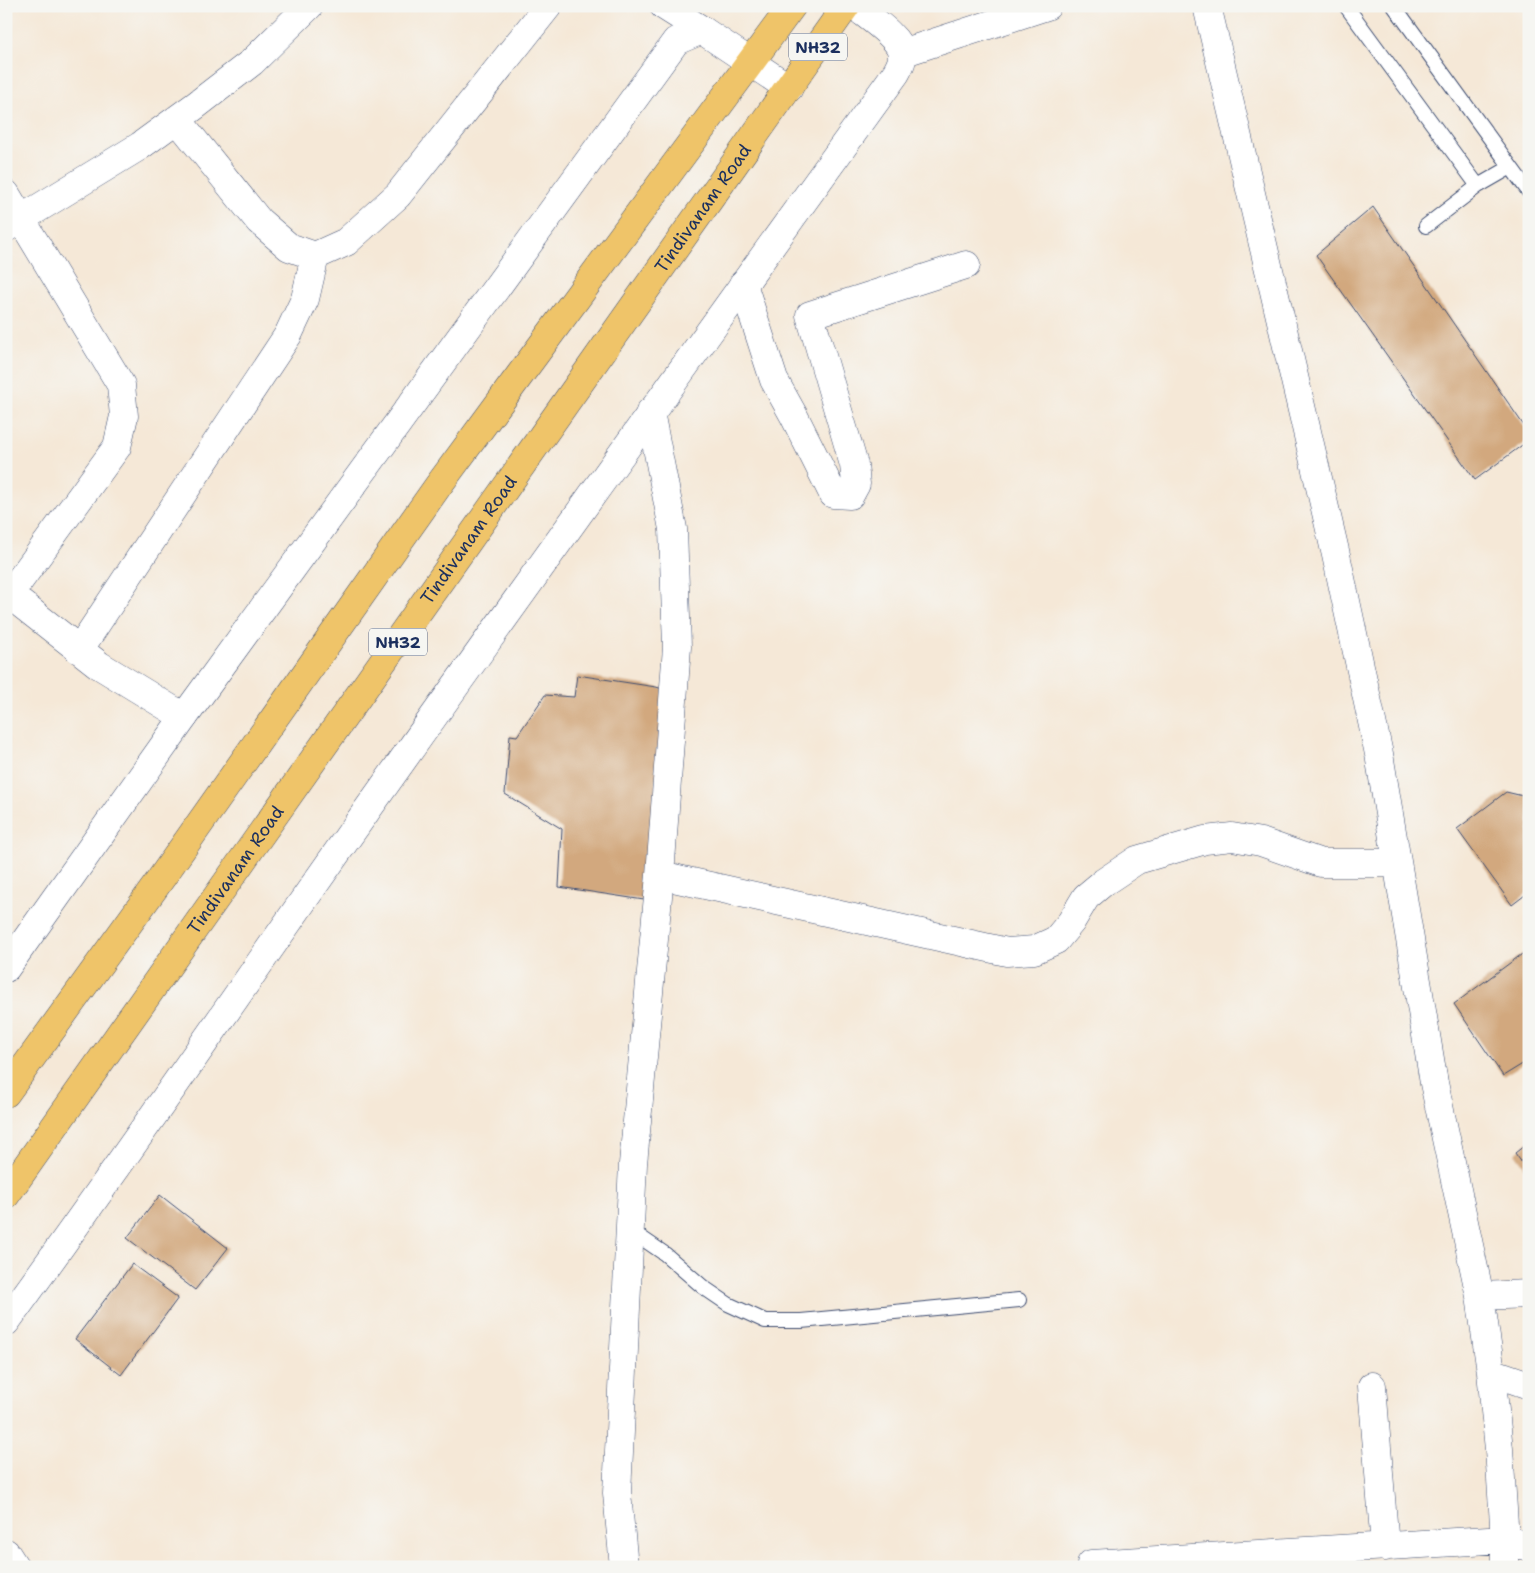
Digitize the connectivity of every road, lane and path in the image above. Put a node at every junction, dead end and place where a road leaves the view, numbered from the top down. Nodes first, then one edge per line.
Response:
1 (309, 6) edge
2 (548, 6) edge
3 (664, 6) edge
4 (792, 6) edge
5 (846, 6) edge
6 (855, 6) edge
7 (1047, 6) edge
8 (1207, 6) edge
9 (1346, 6) edge
10 (1394, 6) edge
11 (702, 30) junction
12 (902, 53) junction
13 (751, 62) junction
14 (789, 88) junction
15 (177, 119) junction
16 (1511, 167) junction
17 (1478, 186) junction
18 (1529, 192) edge
19 (6, 194) edge
20 (13, 223) edge
21 (1426, 226) dead end
22 (315, 256) junction
23 (966, 265) dead end
24 (744, 284) junction
25 (650, 412) junction
26 (8, 593) edge
27 (79, 650) junction
28 (184, 717) junction
29 (1397, 862) junction
30 (660, 875) junction
31 (6, 968) edge
32 (6, 1093) edge
33 (6, 1195) edge
34 (630, 1230) junction
35 (1529, 1294) edge
36 (1480, 1296) junction
37 (1019, 1300) dead end
38 (6, 1322) edge
39 (1491, 1372) junction
40 (1529, 1385) edge
41 (1372, 1386) dead end
42 (1517, 1543) edge
43 (1384, 1547) junction
44 (6, 1553) edge
45 (1200, 1562) edge
46 (1091, 1564) dead end
47 (15, 1567) edge
48 (624, 1567) edge
49 (1505, 1567) edge

1 - 15 street
2 - 22 street
3 - 11 street
4 - 13 highway, NH32
5 - 14 highway, Tindivanam Road / NH32
6 - 12 street
7 - 12 street
8 - 29 street
9 - 17 lane
10 - 16 lane
11 - 13 street
11 - 28 street
12 - 24 street
13 - 14 street
13 - 32 highway, NH32
14 - 33 highway, Tindivanam Road / NH32
15 - 20 street
15 - 22 street
16 - 17 lane
16 - 18 lane
17 - 21 lane
19 - 20 street
20 - 26 street
22 - 27 street
23 - 24 street
24 - 25 street
25 - 30 street
25 - 38 street
26 - 27 street
27 - 28 street
28 - 31 street
29 - 30 street
29 - 36 street
30 - 34 street
34 - 37 lane
34 - 48 street
35 - 36 street
36 - 39 street
39 - 40 street
39 - 42 street
41 - 43 street
42 - 43 street
42 - 49 street
43 - 45 street
44 - 47 street
45 - 46 street

